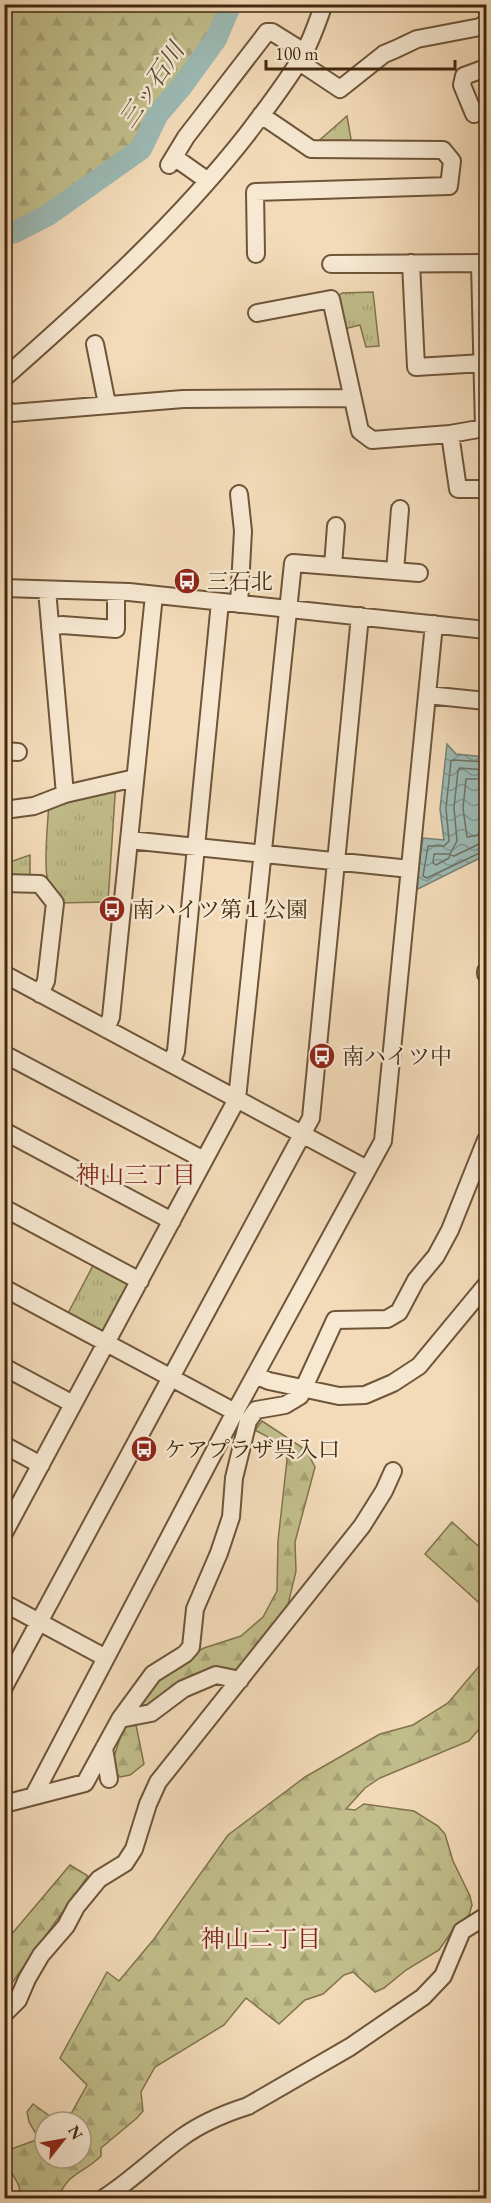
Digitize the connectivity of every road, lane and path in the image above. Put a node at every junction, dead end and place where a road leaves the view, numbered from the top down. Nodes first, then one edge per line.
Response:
1 (324, 4) edge
2 (486, 22) edge
3 (301, 57) junction
4 (486, 68) edge
5 (474, 114) dead end
6 (261, 115) junction
7 (208, 181) junction
8 (256, 254) dead end
9 (411, 263) junction
10 (483, 263) edge
11 (331, 264) dead end
12 (257, 313) dead end
13 (95, 344) dead end
14 (483, 363) junction
15 (4, 378) edge
16 (352, 398) junction
17 (107, 404) junction
18 (4, 410) edge
19 (450, 434) junction
20 (486, 489) edge
21 (239, 494) dead end
22 (400, 509) dead end
23 (336, 526) dead end
24 (333, 566) junction
25 (395, 571) junction
26 (419, 573) dead end
27 (4, 588) edge
28 (47, 590) junction
29 (123, 592) junction
30 (154, 595) junction
31 (220, 602) junction
32 (238, 603) junction
33 (287, 609) junction
34 (360, 616) junction
35 (434, 624) junction
36 (50, 627) junction
37 (486, 630) edge
38 (427, 695) junction
39 (486, 701) edge
40 (135, 778) junction
41 (65, 795) junction
42 (4, 810) edge
43 (129, 840) junction
44 (196, 847) junction
45 (262, 854) junction
46 (336, 861) junction
47 (410, 869) junction
48 (4, 883) edge
49 (4, 975) edge
50 (40, 994) junction
51 (106, 1029) junction
52 (4, 1054) edge
53 (171, 1063) junction
54 (237, 1099) junction
55 (4, 1131) edge
56 (303, 1134) junction
57 (486, 1140) edge
58 (204, 1160) junction
59 (367, 1169) junction
60 (4, 1208) edge
61 (172, 1221) junction
62 (140, 1281) junction
63 (486, 1285) edge
64 (4, 1288) edge
65 (106, 1344) junction
66 (4, 1367) edge
67 (255, 1375) junction
68 (172, 1378) junction
69 (304, 1389) junction
70 (74, 1404) junction
71 (235, 1412) junction
72 (4, 1445) edge
73 (41, 1465) junction
74 (393, 1471) dead end
75 (6, 1526) edge
76 (4, 1603) edge
77 (39, 1622) junction
78 (106, 1658) junction
79 (240, 1680) junction
80 (4, 1687) edge
81 (120, 1719) junction
82 (104, 1748) junction
83 (109, 1779) dead end
84 (34, 1795) junction
85 (4, 1804) edge
86 (486, 1916) edge
87 (4, 2014) edge
88 (104, 2199) edge

1 - 3 street
2 - 3 street
3 - 6 street
3 - 7 street
4 - 5 street
6 - 7 street
6 - 8 street
7 - 15 street
9 - 10 street
9 - 11 street
9 - 14 street
10 - 14 street
12 - 16 street
13 - 17 street
14 - 19 street
16 - 17 street
16 - 19 street
17 - 18 street
19 - 20 street
21 - 32 street
22 - 25 street
23 - 24 street
24 - 25 street
24 - 33 street
25 - 26 street
27 - 28 street
28 - 29 street
28 - 36 street
29 - 30 street
29 - 36 street
30 - 31 street
30 - 40 street
31 - 32 street
31 - 44 street
32 - 33 street
33 - 34 street
33 - 45 street
34 - 35 street
34 - 46 street
35 - 37 street
35 - 38 street
36 - 41 street
38 - 39 street
38 - 47 street
40 - 41 street
40 - 43 street
41 - 42 street
43 - 44 street
43 - 51 street
44 - 45 street
44 - 53 street
45 - 46 street
45 - 54 street
46 - 47 street
46 - 56 street
47 - 59 street
48 - 50 street
49 - 50 street
50 - 51 street
51 - 53 street
52 - 58 street
53 - 54 street
54 - 56 street
54 - 58 street
55 - 61 street
56 - 59 street
56 - 68 street
57 - 69 street
58 - 61 street
59 - 67 street
60 - 62 street
61 - 62 street
62 - 65 street
63 - 69 street
64 - 65 street
65 - 68 street
65 - 70 street
66 - 70 street
67 - 69 street
67 - 71 street
68 - 71 street
68 - 77 street
69 - 81 street
70 - 73 street
71 - 78 street
72 - 73 street
73 - 75 street
74 - 79 street
76 - 77 street
77 - 78 street
77 - 80 street
78 - 84 street
79 - 81 street
79 - 87 street
81 - 82 street
82 - 83 street
82 - 84 street
84 - 85 street
86 - 88 street

